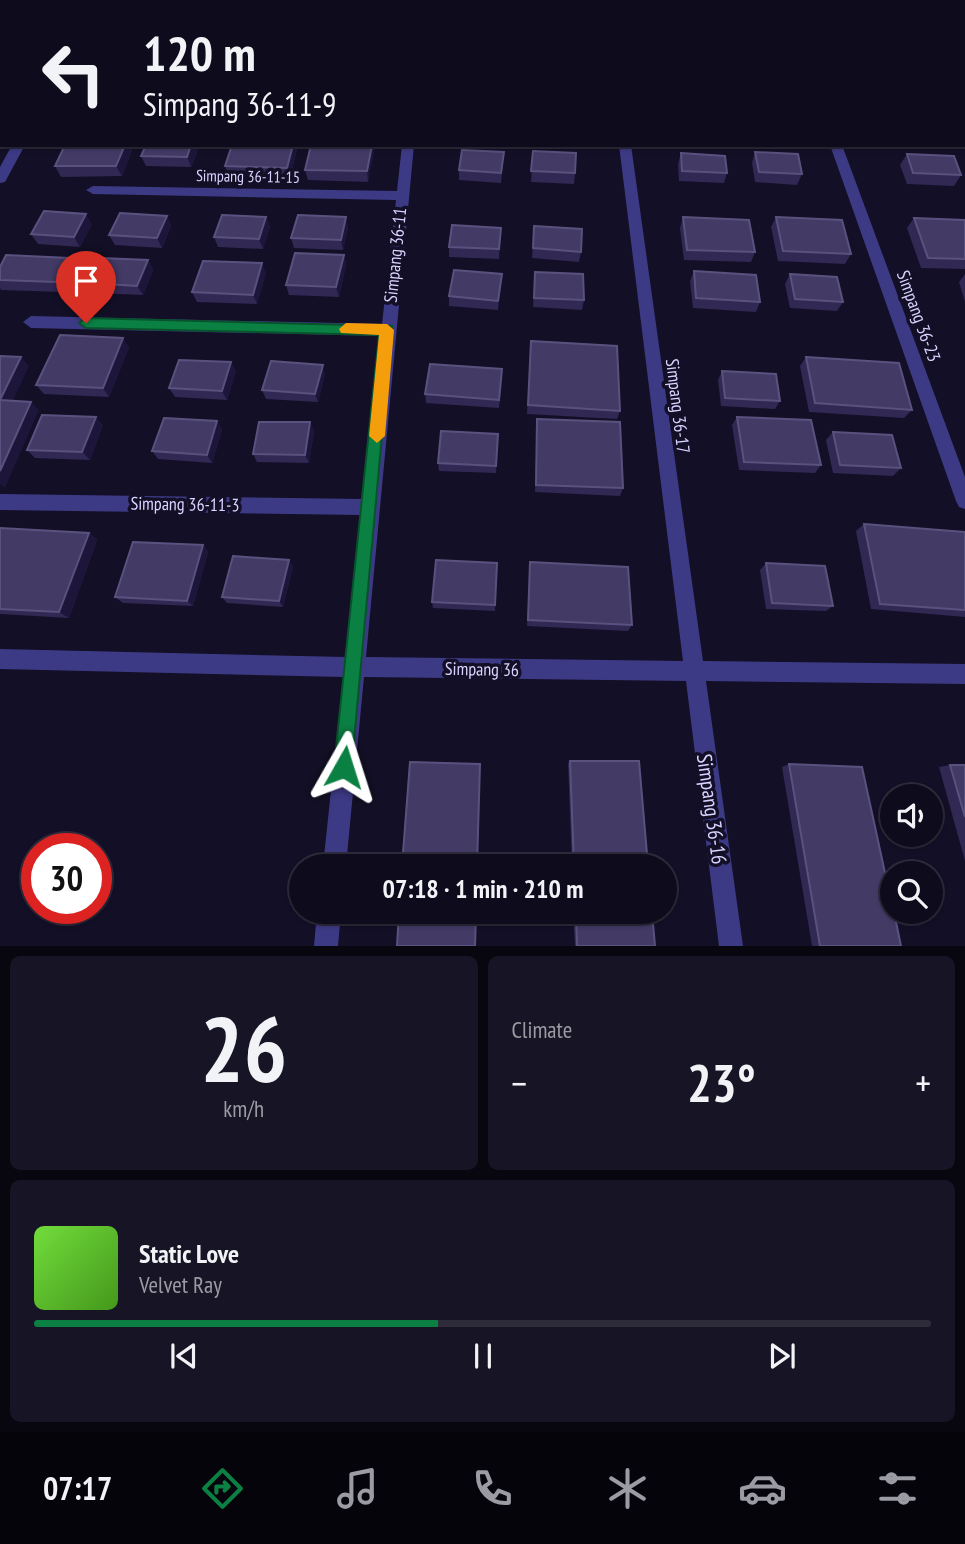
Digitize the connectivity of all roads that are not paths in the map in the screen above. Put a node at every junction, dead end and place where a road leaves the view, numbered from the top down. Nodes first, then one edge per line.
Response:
1 (18, 147) edge
2 (408, 147) edge
3 (625, 147) edge
4 (837, 147) edge
5 (0, 179) edge
6 (93, 190) dead end
7 (402, 196) junction
8 (31, 321) dead end
9 (387, 330) junction
10 (965, 500) edge
11 (0, 502) edge
12 (370, 507) junction
13 (0, 659) edge
14 (354, 667) junction
15 (694, 671) junction
16 (965, 674) edge
17 (335, 854) edge
18 (328, 924) edge
19 (326, 946) edge
20 (731, 946) edge

1 - 5 street
2 - 7 street, Simpang 36-11
3 - 15 street, Simpang 36-17
4 - 10 street, Simpang 36-23
6 - 7 street, Simpang 36-11-15
7 - 9 street, Simpang 36-11
8 - 9 street
9 - 12 street, Simpang 36-11
11 - 12 street, Simpang 36-11-3
12 - 14 street, Simpang 36-11
13 - 14 street, Simpang 36
14 - 15 street, Simpang 36
14 - 17 street, Simpang 36-11
15 - 16 street, Simpang 36
15 - 20 street, Simpang 36-16
18 - 19 street

